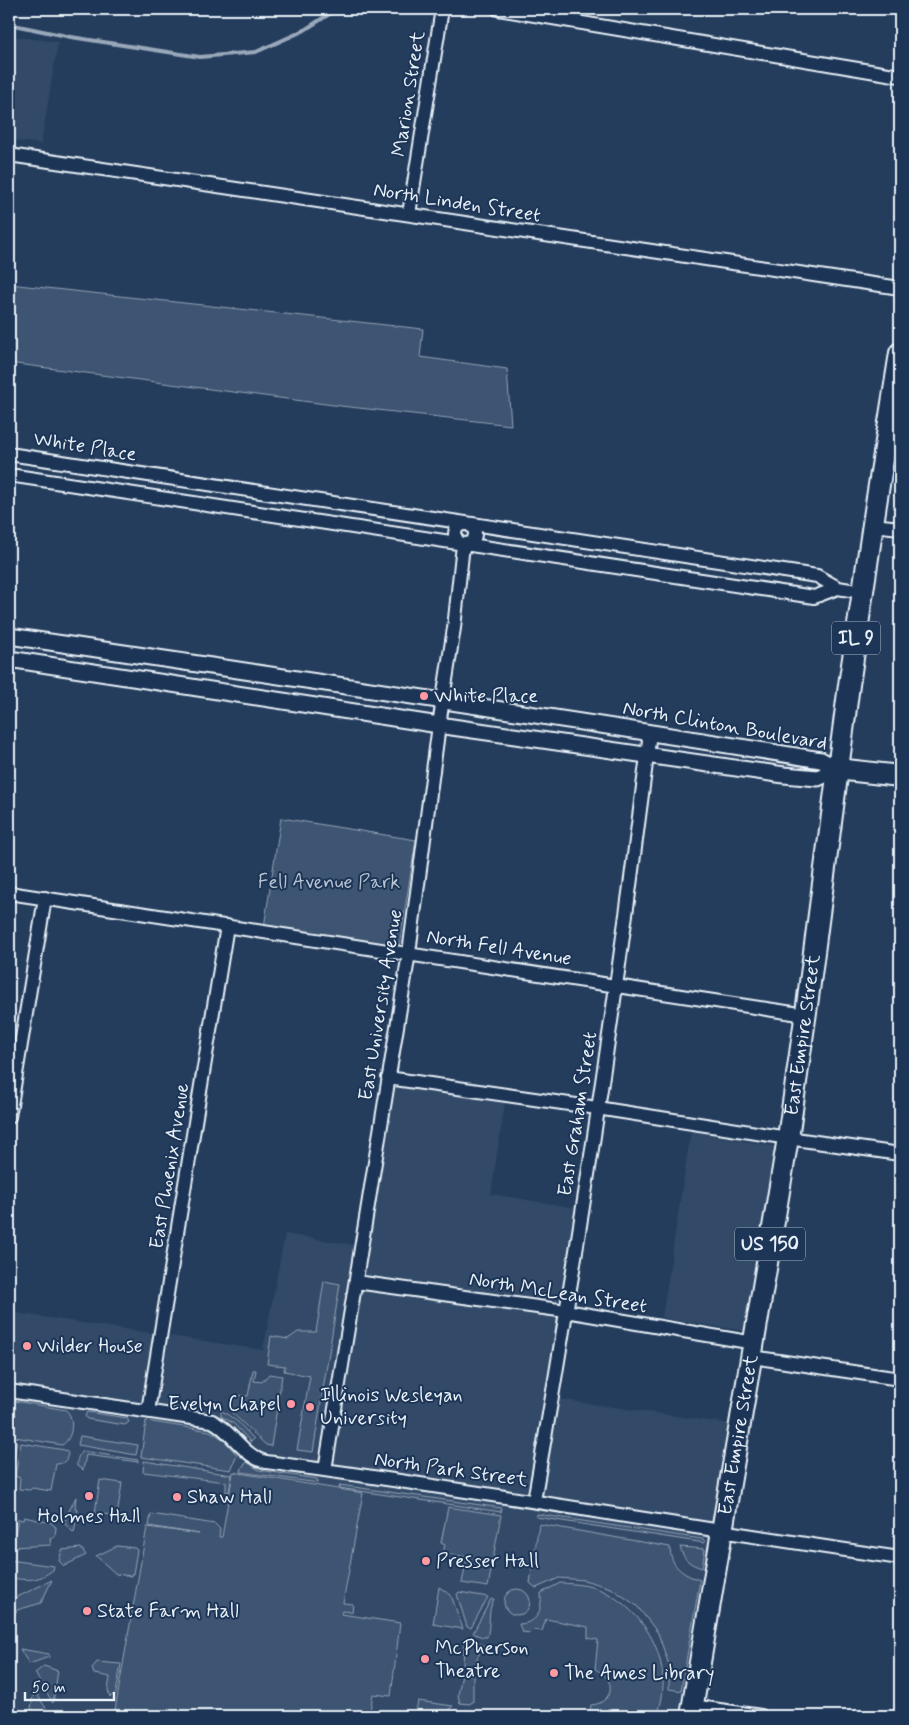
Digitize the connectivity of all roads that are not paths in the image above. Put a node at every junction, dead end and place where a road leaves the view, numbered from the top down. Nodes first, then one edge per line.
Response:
1 (442, 9) edge
2 (498, 9) edge
3 (900, 76) edge
4 (9, 156) edge
5 (409, 214) junction
6 (900, 288) edge
7 (900, 353) edge
8 (9, 454) edge
9 (9, 475) edge
10 (156, 476) junction
11 (210, 485) junction
12 (152, 497) junction
13 (207, 505) junction
14 (468, 524) junction
15 (873, 525) junction
16 (900, 528) edge
17 (463, 545) junction
18 (656, 552) junction
19 (652, 573) junction
20 (838, 588) junction
21 (862, 592) junction
22 (9, 636) edge
23 (84, 647) junction
24 (9, 659) edge
25 (80, 670) junction
26 (267, 674) junction
27 (263, 698) junction
28 (442, 700) junction
29 (439, 725) junction
30 (650, 732) junction
31 (647, 755) junction
32 (837, 769) junction
33 (900, 776) edge
34 (9, 893) edge
35 (45, 898) junction
36 (227, 926) junction
37 (409, 953) junction
38 (617, 985) junction
39 (806, 1015) junction
40 (388, 1078) junction
41 (597, 1108) junction
42 (9, 1117) edge
43 (788, 1138) junction
44 (900, 1154) edge
45 (356, 1282) junction
46 (566, 1312) junction
47 (753, 1350) junction
48 (900, 1379) edge
49 (9, 1391) edge
50 (148, 1411) junction
51 (325, 1470) junction
52 (534, 1501) junction
53 (722, 1532) junction
54 (900, 1558) edge
55 (691, 1711) edge
56 (761, 1716) edge

1 - 5 street, Marion Street
2 - 3 street
4 - 5 street, North Linden Street
5 - 6 street, North Linden Street
7 - 15 main road, East Empire Street / IL 9
8 - 10 street, White Place
9 - 12 street, White Place
10 - 11 street, White Place
10 - 12 street, White Place
11 - 13 street
11 - 14 street, White Place
12 - 13 street, White Place
13 - 17 street, White Place
14 - 17 street
14 - 18 street, White Place
15 - 16 street
15 - 21 main road, East Empire Street / IL 9
17 - 19 street, White Place
17 - 28 street, East University Avenue
18 - 19 street
18 - 20 street, White Place
19 - 20 street, White Place
20 - 21 street, White Place
21 - 32 main road, East Empire Street / IL 9
22 - 23 street, North Clinton Boulevard
23 - 25 street
23 - 26 street, North Clinton Boulevard
24 - 25 street, North Clinton Boulevard
25 - 27 street, North Clinton Boulevard
26 - 27 street
26 - 28 street, North Clinton Boulevard
27 - 29 street, North Clinton Boulevard
28 - 29 street, East University Avenue
28 - 30 street, North Clinton Boulevard
29 - 31 street, North Clinton Boulevard
29 - 37 street, East University Avenue
30 - 31 street, East Graham Street
30 - 32 street, North Clinton Boulevard
31 - 32 street, North Clinton Boulevard
31 - 38 street, East Graham Street
32 - 33 main road
32 - 39 main road, East Empire Street / US 150
34 - 35 street, North Fell Avenue
35 - 36 street, North Fell Avenue
35 - 42 street
36 - 37 street, North Fell Avenue
36 - 50 street, East Phoenix Avenue
37 - 38 street, North Fell Avenue
37 - 40 street, East University Avenue
38 - 39 street, North Fell Avenue
38 - 41 street, East Graham Street
39 - 43 main road, East Empire Street / US 150
40 - 41 street
40 - 45 street, East University Avenue
41 - 43 street
41 - 46 street, East Graham Street
43 - 44 street
43 - 47 main road, East Empire Street / US 150
45 - 46 street, North McLean Street
45 - 51 street, East University Avenue
46 - 47 street, North McLean Street
46 - 52 street, East Graham Street
47 - 48 street, North McLean Street
47 - 53 main road, East Empire Street / US 150
49 - 50 street, North Park Street
50 - 51 street, North Park Street
51 - 52 street, North Park Street
52 - 53 street, North Park Street
53 - 54 street, North Park Street
53 - 55 main road, East Empire Street / US 150
55 - 56 street

